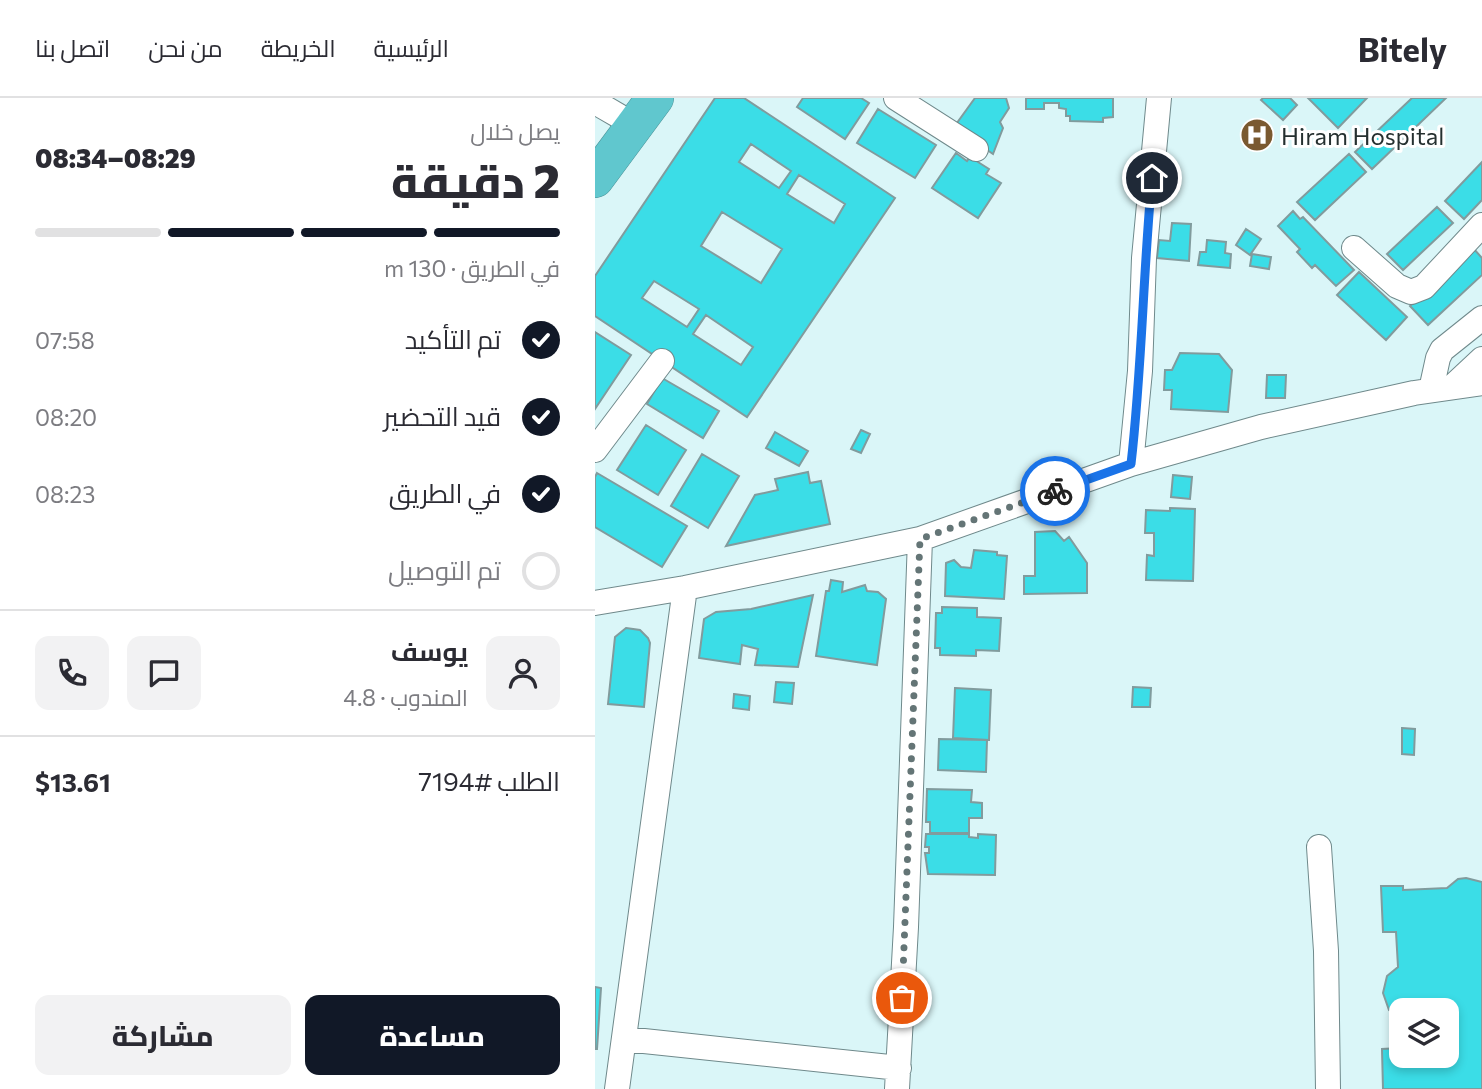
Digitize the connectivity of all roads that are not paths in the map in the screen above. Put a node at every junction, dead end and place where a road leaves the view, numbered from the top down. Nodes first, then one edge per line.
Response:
1 (655, 98) edge
2 (896, 98) edge
3 (1159, 98) edge
4 (615, 105) edge
5 (595, 146) edge
6 (976, 149) dead end
7 (595, 179) edge
8 (1482, 225) edge
9 (1354, 248) dead end
10 (1482, 317) edge
11 (1482, 359) edge
12 (662, 361) dead end
13 (1464, 387) edge
14 (598, 438) edge
15 (1131, 464) junction
16 (920, 539) junction
17 (685, 588) junction
18 (595, 603) edge
19 (1318, 846) dead end
20 (625, 1039) junction
21 (898, 1079) edge
22 (617, 1089) edge
23 (1328, 1089) edge

1 - 7 highway
2 - 6 street
3 - 15 street
4 - 5 highway
8 - 9 street
10 - 13 street
11 - 13 street
12 - 14 street
13 - 15 street
15 - 16 street
16 - 17 street
16 - 21 street
17 - 18 street
17 - 20 street
19 - 23 street
20 - 21 street
20 - 22 street

